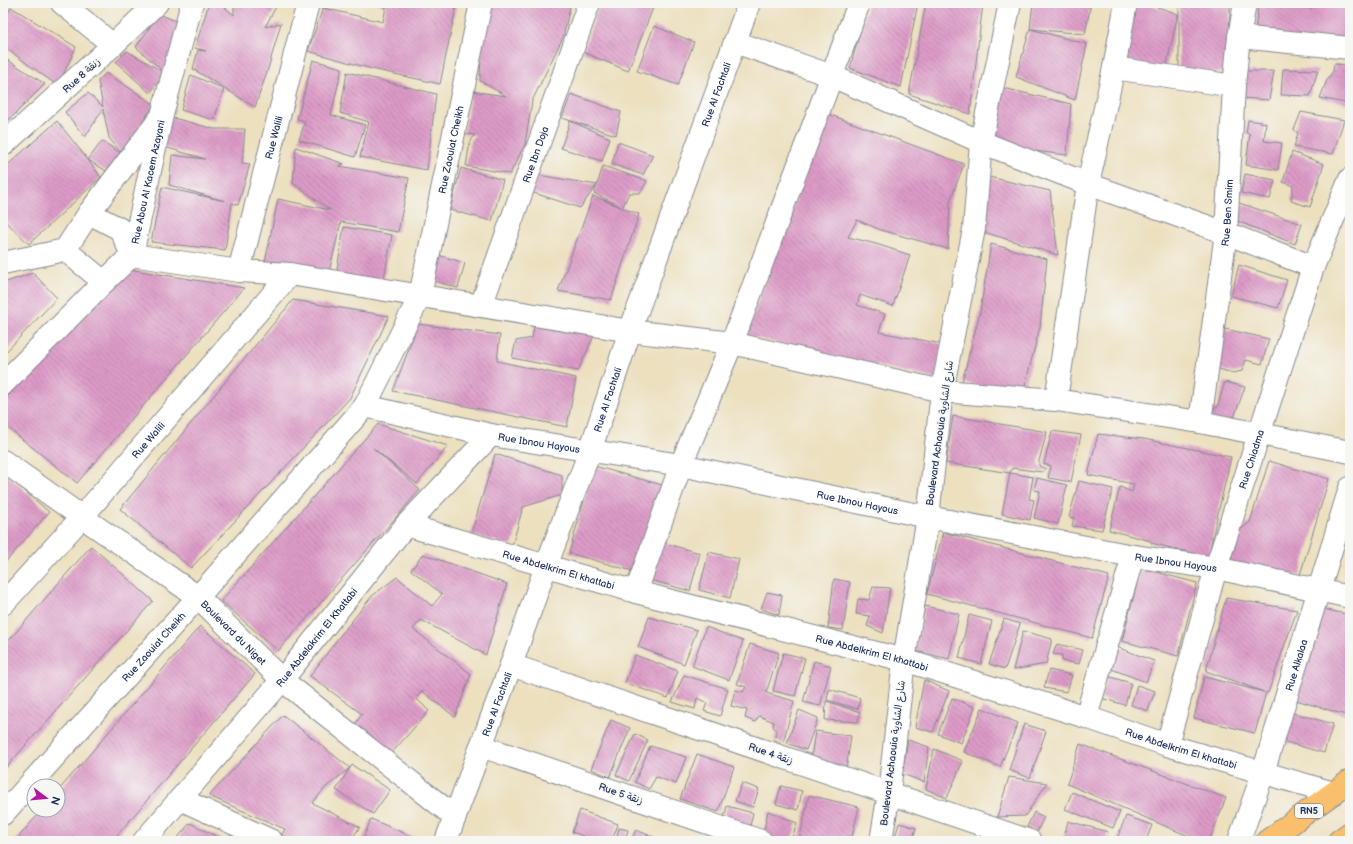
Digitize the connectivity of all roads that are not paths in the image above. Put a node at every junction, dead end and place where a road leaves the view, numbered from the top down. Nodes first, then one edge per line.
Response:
1 (62, 3) edge
2 (157, 3) edge
3 (192, 3) edge
4 (308, 3) edge
5 (481, 3) edge
6 (589, 3) edge
7 (749, 3) edge
8 (859, 3) edge
9 (1010, 3) edge
10 (1126, 3) edge
11 (1245, 3) edge
12 (1239, 37) junction
13 (735, 42) junction
14 (113, 45) junction
15 (1350, 48) edge
16 (1114, 68) junction
17 (832, 76) junction
18 (1234, 86) junction
19 (162, 115) junction
20 (981, 142) junction
21 (3, 145) edge
22 (1350, 179) edge
23 (1088, 184) junction
24 (89, 213) junction
25 (1226, 233) junction
26 (64, 250) junction
27 (132, 256) junction
28 (3, 263) edge
29 (1313, 267) junction
30 (239, 271) junction
31 (290, 274) junction
32 (104, 282) junction
33 (420, 296) junction
34 (481, 306) junction
35 (630, 331) junction
36 (732, 343) junction
37 (3, 384) edge
38 (942, 392) junction
39 (1056, 400) junction
40 (365, 406) junction
41 (1200, 422) junction
42 (491, 435) junction
43 (1260, 435) junction
44 (590, 451) junction
45 (1350, 452) edge
46 (3, 460) edge
47 (681, 465) junction
48 (1350, 488) edge
49 (82, 517) junction
50 (928, 517) junction
51 (406, 525) junction
52 (1133, 556) junction
53 (546, 566) junction
54 (1216, 568) junction
55 (1318, 591) junction
56 (636, 592) junction
57 (198, 597) junction
58 (1350, 598) edge
59 (3, 604) edge
60 (904, 660) junction
61 (512, 665) junction
62 (282, 680) junction
63 (1086, 717) junction
64 (1167, 745) junction
65 (481, 746) junction
66 (1263, 773) junction
67 (1342, 787) edge
68 (889, 793) junction
69 (180, 799) junction
70 (3, 814) edge
71 (455, 817) junction
72 (1350, 833) edge
73 (144, 841) edge
74 (272, 841) edge
75 (447, 841) edge
76 (761, 841) edge
77 (881, 841) edge
78 (1030, 841) edge
79 (1239, 841) edge
80 (1267, 841) edge
81 (1339, 841) edge

1 - 14 street
2 - 14 street, Rue 8 زنقة
3 - 19 street, Rue Abou Al Kacem Azayani
4 - 30 street, Rue Walili
5 - 33 street, Rue Zaouiat Cheikh
6 - 34 street, Rue Ibn Doja
7 - 13 street, Rue Al Fachtali
8 - 17 street
9 - 20 street, Boulevard Achaouia شارع الشاوية
10 - 16 street
11 - 12 street, Rue Ben Smim
12 - 15 street
12 - 18 street, Rue Ben Smim
13 - 17 street
13 - 35 street, Rue Al Fachtali
14 - 21 street, Rue 8 زنقة
16 - 18 street
16 - 23 street
17 - 20 street
17 - 36 street
18 - 25 street, Rue Ben Smim
19 - 24 street
19 - 27 street, Rue Abou Al Kacem Azayani
20 - 23 street
20 - 38 street, Boulevard Achaouia شارع الشاوية
22 - 29 street, Rue Chiadma
23 - 25 street
23 - 39 street
24 - 26 street
24 - 27 street
25 - 29 street
25 - 41 street, Rue Ben Smim
26 - 28 street
26 - 32 street
27 - 30 street
27 - 32 street, Rue Abou Al Kacem Azayani
29 - 43 street, Rue Chiadma
30 - 31 street
31 - 33 street
31 - 49 street, Rue Walili
32 - 37 street, Rue Abou Al Kacem Azayani
33 - 34 street
33 - 40 street, Rue Zaouiat Cheikh
34 - 35 street
35 - 36 street
35 - 44 street, Rue Al Fachtali
36 - 38 street
36 - 47 street
38 - 39 street
38 - 50 street, Boulevard Achaouia شارع الشاوية
39 - 41 street
40 - 42 street, Rue Ibnou Hayous
40 - 57 street, Rue Zaouiat Cheikh
41 - 43 street
42 - 44 street, Rue Ibnou Hayous
42 - 51 street, Rue Abdelakrim El Khattabi
43 - 45 street
43 - 54 street, Rue Chiadma
44 - 47 street, Rue Ibnou Hayous
44 - 53 street, Rue Al Fachtali
46 - 49 street, Boulevard du Niget
47 - 50 street, Rue Ibnou Hayous
47 - 56 street
48 - 55 street, Rue Alkalaa
49 - 57 street, Boulevard du Niget
49 - 59 street, Rue Walili
50 - 52 street, Rue Ibnou Hayous
50 - 60 street, Boulevard Achaouia شارع الشاوية
51 - 53 street, Rue Abdelkrim El khattabi
51 - 62 street, Rue Abdelakrim El Khattabi
52 - 54 street, Rue Ibnou Hayous
52 - 63 street
53 - 56 street, Rue Abdelkrim El khattabi
53 - 61 street, Rue Al Fachtali
54 - 55 street, Rue Ibnou Hayous
54 - 64 street, Rue Chiadma
55 - 58 street, Rue Ibnou Hayous
55 - 66 street, Rue Alkalaa
56 - 60 street, Rue Abdelkrim El khattabi
57 - 62 street, Boulevard du Niget
57 - 70 street, Rue Zaouiat Cheikh
60 - 63 street, Rue Abdelkrim El khattabi
60 - 68 street, Boulevard Achaouia شارع الشاوية
61 - 65 street, Rue Al Fachtali
61 - 68 street, Rue 4 زنقة
62 - 69 street, Rue Abdelakrim El Khattabi
62 - 71 street, Boulevard du Niget
63 - 64 street, Rue Abdelkrim El khattabi
64 - 66 street, Rue Abdelkrim El khattabi
65 - 71 street, Rue Al Fachtali
65 - 76 street, Rue 5 زنقة
66 - 67 street, Rue Abdelkrim El khattabi
66 - 79 street, Rue Alkalaa
67 - 80 main road, RN5
68 - 77 street, Boulevard Achaouia شارع الشاوية
68 - 78 street, Rue 4 زنقة
69 - 73 street, Rue Abdelakrim El Khattabi
69 - 74 street
71 - 75 street, Rue Al Fachtali
72 - 81 main road

